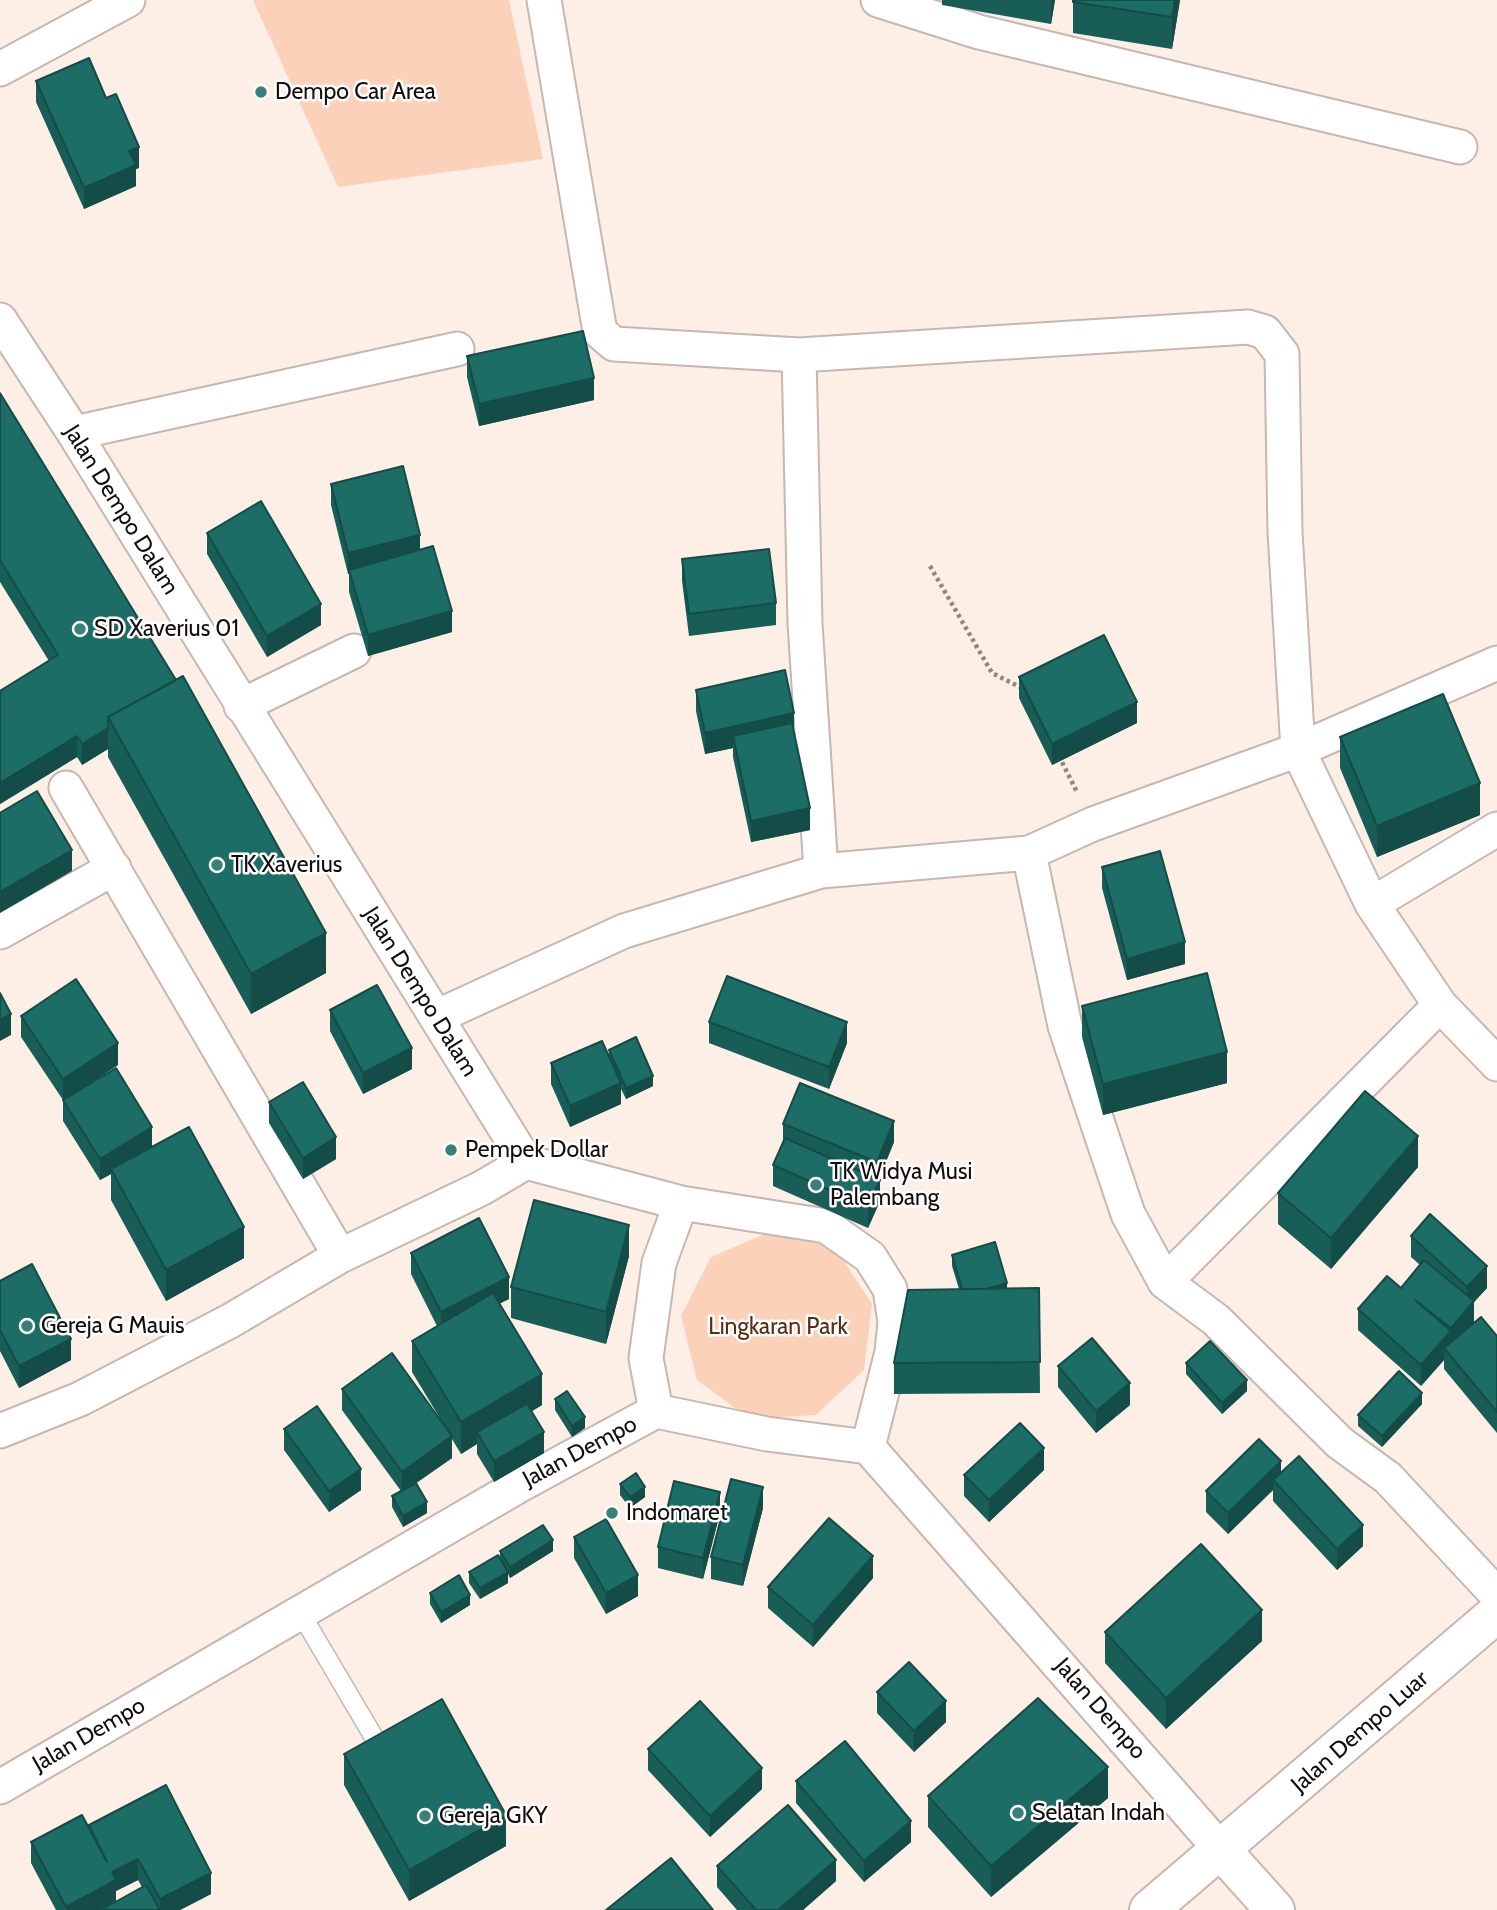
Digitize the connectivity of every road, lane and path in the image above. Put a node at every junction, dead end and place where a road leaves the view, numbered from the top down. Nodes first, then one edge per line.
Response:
1 (128, 0) edge
2 (544, 0) edge
3 (878, 0) edge
4 (0, 69) edge
5 (1460, 147) dead end
6 (0, 320) edge
7 (457, 349) dead end
8 (799, 355) junction
9 (74, 433) junction
10 (930, 565) dead end
11 (354, 651) dead end
12 (1497, 663) edge
13 (1026, 690) edge
14 (241, 706) junction
15 (1298, 750) junction
16 (1056, 751) edge
17 (66, 788) dead end
18 (1093, 824) junction
19 (1497, 829) edge
20 (1029, 853) junction
21 (114, 868) junction
22 (821, 871) junction
23 (1372, 904) junction
24 (0, 932) edge
25 (1440, 1005) junction
26 (436, 1017) junction
27 (1497, 1064) edge
28 (526, 1162) junction
29 (681, 1203) junction
30 (340, 1256) junction
31 (1165, 1282) junction
32 (656, 1412) junction
33 (0, 1431) edge
34 (868, 1447) junction
35 (1497, 1595) edge
36 (300, 1612) junction
37 (1497, 1613) edge
38 (382, 1751) edge
39 (0, 1787) edge
40 (1222, 1851) junction
41 (1149, 1910) edge
42 (1275, 1910) edge

1 - 4 street
2 - 8 street
3 - 5 street
6 - 9 street, Jalan Dempo Dalam
7 - 9 street
8 - 15 street
8 - 22 street
9 - 14 street, Jalan Dempo Dalam
10 - 13 path
11 - 14 street
12 - 15 street
14 - 26 street, Jalan Dempo Dalam
15 - 18 street
15 - 23 street
16 - 18 path
17 - 21 street
18 - 20 street
19 - 23 street
20 - 22 street
20 - 31 street
21 - 24 street
21 - 30 street
22 - 26 street
23 - 25 street
25 - 27 street
25 - 31 street
26 - 28 street, Jalan Dempo Dalam
28 - 29 street
28 - 30 street
29 - 32 street
29 - 34 street
30 - 33 street
31 - 35 street
32 - 34 street, Jalan Dempo
32 - 36 street, Jalan Dempo
34 - 40 street, Jalan Dempo
36 - 38 lane
36 - 39 street, Jalan Dempo
37 - 40 street, Jalan Dempo Luar
40 - 41 street, Jalan Dempo Luar
40 - 42 street

